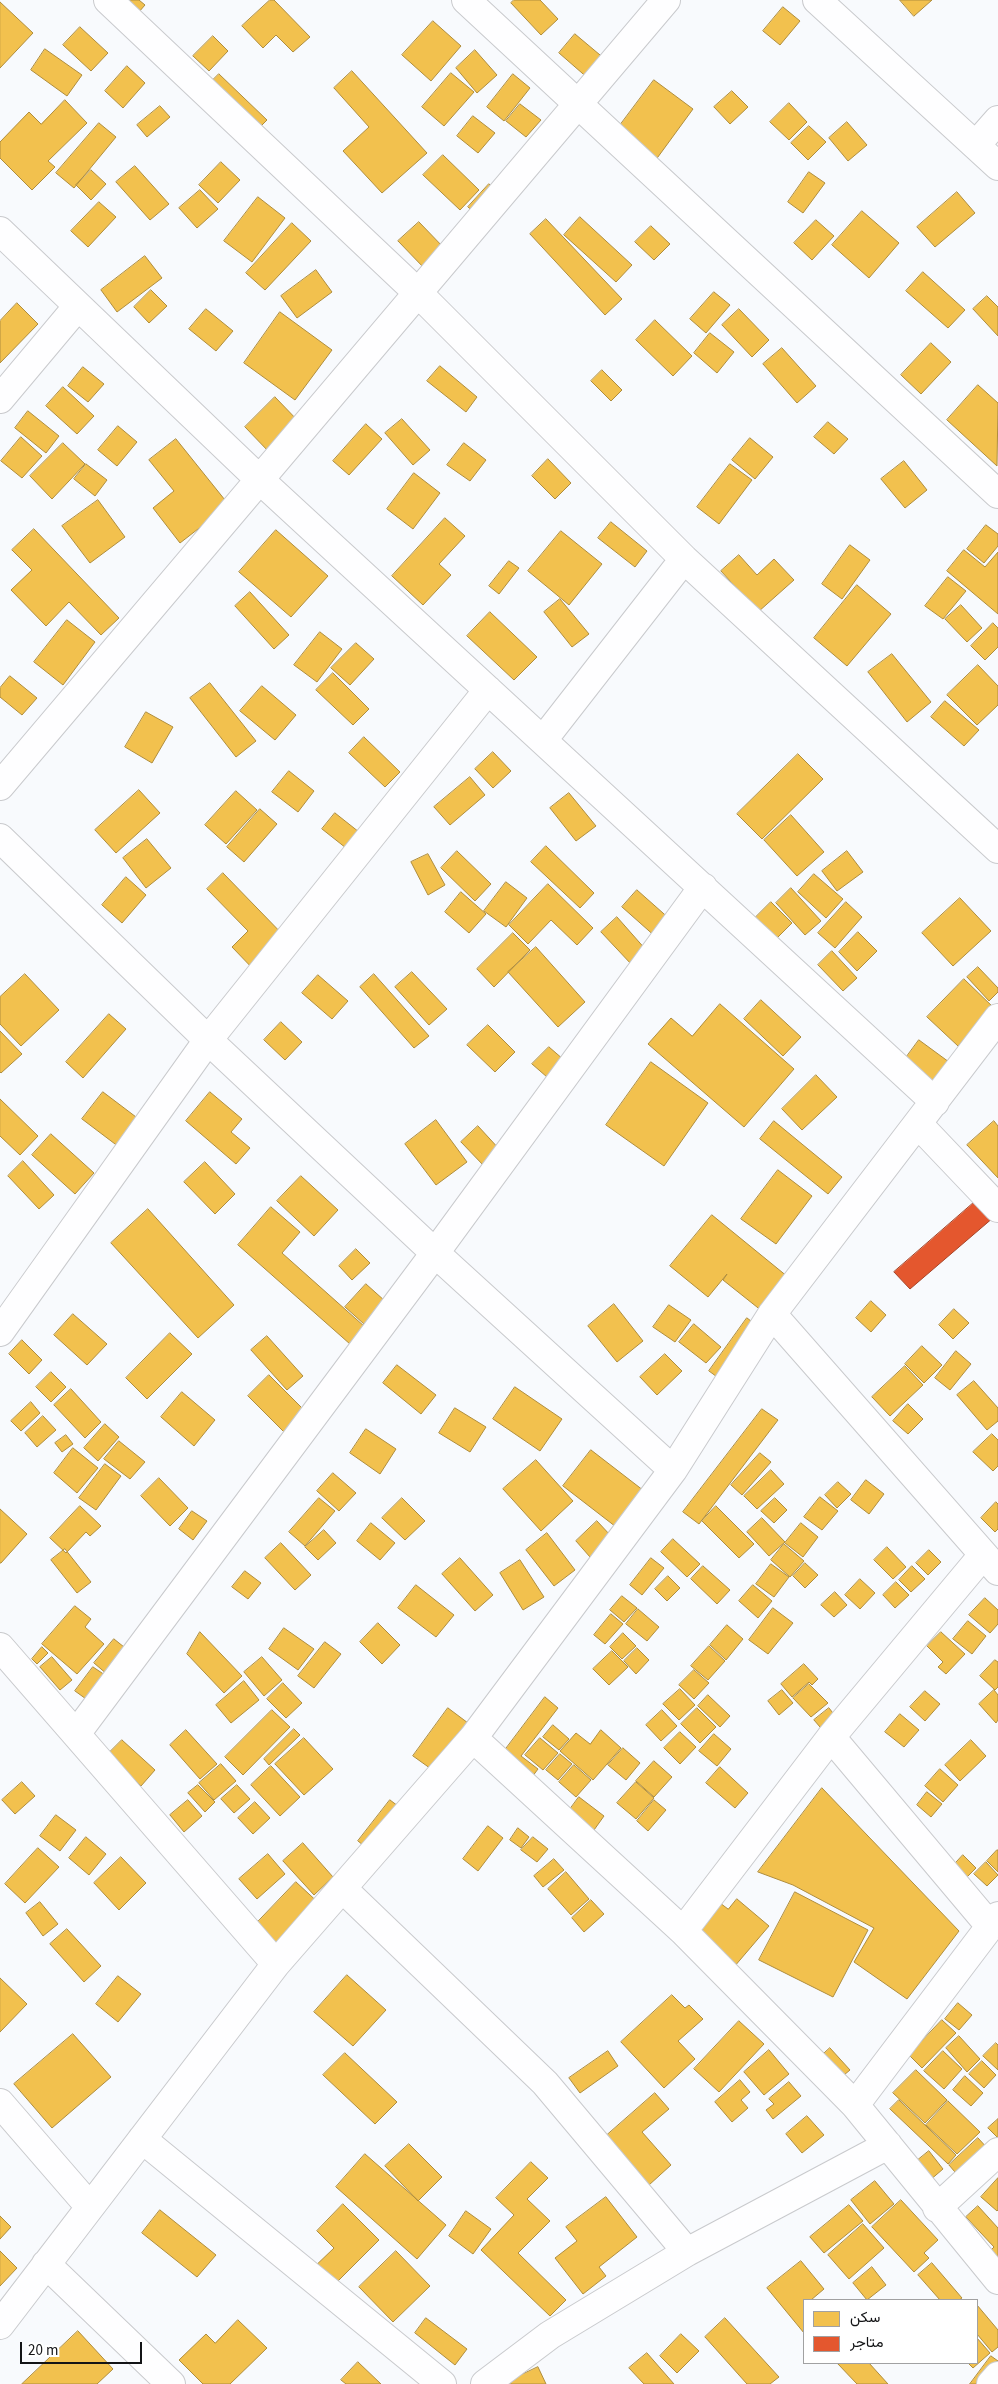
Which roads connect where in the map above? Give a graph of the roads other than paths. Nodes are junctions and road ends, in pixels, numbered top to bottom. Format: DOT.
graph roads {
  1 [pos="108,0"];
  2 [pos="466,0"];
  3 [pos="666,0"];
  4 [pos="816,0"];
  5 [pos="577,104"];
  6 [pos="998,120"];
  7 [pos="976,145"];
  8 [pos="998,166"];
  9 [pos="0,231"];
  10 [pos="417,292"];
  11 [pos="78,306"];
  12 [pos="0,399"];
  13 [pos="260,480"];
  14 [pos="998,494"];
  15 [pos="684,560"];
  16 [pos="488,690"];
  17 [pos="543,740"];
  18 [pos="0,786"];
  19 [pos="0,838"];
  20 [pos="998,848"];
  21 [pos="703,887"];
  22 [pos="998,1018"];
  23 [pos="208,1040"];
  24 [pos="935,1102"];
  25 [pos="918,1124"];
  26 [pos="998,1208"];
  27 [pos="435,1253"];
  28 [pos="772,1314"];
  29 [pos="0,1332"];
  30 [pos="673,1470"];
  31 [pos="990,1563"];
  32 [pos="0,1647"];
  33 [pos="76,1734"];
  34 [pos="473,1738"];
  35 [pos="831,1738"];
  36 [pos="344,1889"];
  37 [pos="994,1921"];
  38 [pos="683,1931"];
  39 [pos="276,1964"];
  40 [pos="0,2103"];
  41 [pos="855,2105"];
  42 [pos="142,2139"];
  43 [pos="888,2145"];
  44 [pos="998,2152"];
  45 [pos="90,2207"];
  46 [pos="937,2208"];
  47 [pos="687,2252"];
  48 [pos="46,2264"];
  49 [pos="998,2280"];
  50 [pos="0,2325"];
  51 [pos="998,2376"];
  52 [pos="171,2384"];
  53 [pos="442,2384"];
  54 [pos="485,2384"];
  55 [pos="991,2384"];
  1 -- 10 [label="street"];
  2 -- 5 [label="street"];
  3 -- 5 [label="street"];
  4 -- 7 [label="street"];
  5 -- 10 [label="street"];
  5 -- 14 [label="street"];
  6 -- 7 [label="street"];
  7 -- 8 [label="street"];
  9 -- 11 [label="street"];
  10 -- 13 [label="street"];
  10 -- 15 [label="street"];
  11 -- 12 [label="street"];
  11 -- 13 [label="street"];
  13 -- 16 [label="street"];
  13 -- 18 [label="street"];
  15 -- 17 [label="street"];
  15 -- 20 [label="street"];
  16 -- 17 [label="street"];
  16 -- 23 [label="street"];
  17 -- 21 [label="street"];
  19 -- 23 [label="street"];
  21 -- 24 [label="street"];
  21 -- 27 [label="street"];
  22 -- 24 [label="street"];
  23 -- 27 [label="street"];
  23 -- 29 [label="street"];
  24 -- 25 [label="street"];
  25 -- 26 [label="street"];
  25 -- 28 [label="street"];
  27 -- 30 [label="street"];
  27 -- 33 [label="street"];
  28 -- 30 [label="street"];
  28 -- 31 [label="street"];
  30 -- 34 [label="street"];
  31 -- 35 [label="street"];
  32 -- 33 [label="street"];
  33 -- 39 [label="street"];
  34 -- 36 [label="street"];
  34 -- 38 [label="street"];
  35 -- 37 [label="street"];
  35 -- 38 [label="street"];
  36 -- 39 [label="street"];
  36 -- 47 [label="street"];
  37 -- 41 [label="street"];
  38 -- 41 [label="street"];
  39 -- 42 [label="street"];
  40 -- 45 [label="street"];
  41 -- 43 [label="street"];
  42 -- 45 [label="street"];
  42 -- 53 [label="street"];
  43 -- 46 [label="street"];
  43 -- 47 [label="street"];
  44 -- 46 [label="street"];
  45 -- 48 [label="street"];
  46 -- 49 [label="street"];
  47 -- 54 [label="street"];
  48 -- 50 [label="street"];
  48 -- 52 [label="street"];
  51 -- 55 [label="street"];
}
